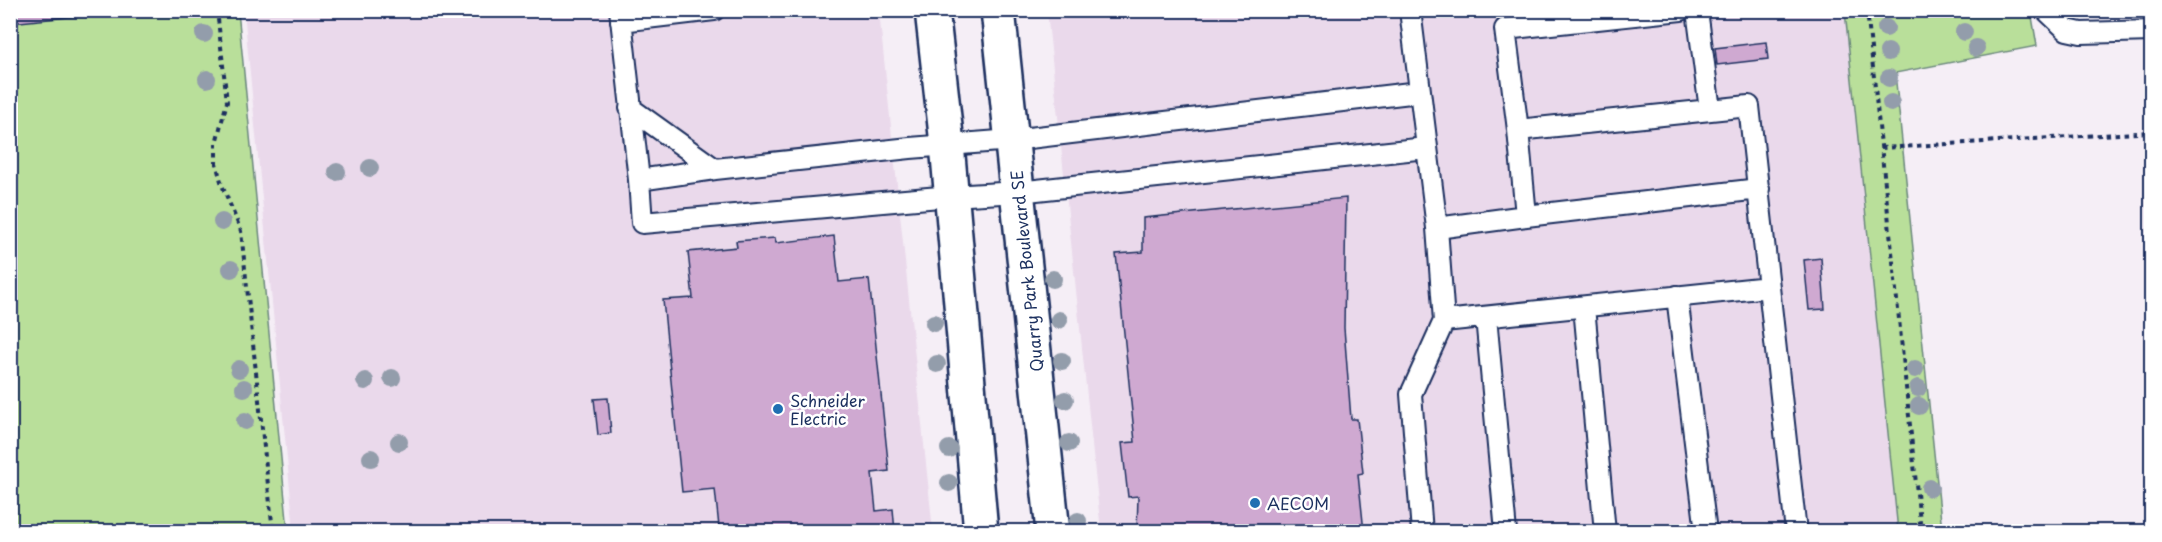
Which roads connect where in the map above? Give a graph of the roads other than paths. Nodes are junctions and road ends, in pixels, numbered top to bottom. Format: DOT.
graph roads {
  1 [pos="714,10"];
  2 [pos="932,10"];
  3 [pos="998,10"];
  4 [pos="1410,10"];
  5 [pos="1681,10"];
  6 [pos="1697,10"];
  7 [pos="2046,10"];
  8 [pos="620,16"];
  9 [pos="2151,31"];
  10 [pos="1419,92"];
  11 [pos="630,108"];
  12 [pos="1710,110"];
  13 [pos="1518,130"];
  14 [pos="1012,140"];
  15 [pos="946,144"];
  16 [pos="1426,148"];
  17 [pos="715,169"];
  18 [pos="639,180"];
  19 [pos="1759,189"];
  20 [pos="1018,192"];
  21 [pos="951,196"];
  22 [pos="1526,216"];
  23 [pos="1437,228"];
  24 [pos="1769,287"];
  25 [pos="1677,296"];
  26 [pos="1584,307"];
  27 [pos="1486,317"];
  28 [pos="1444,321"];
  29 [pos="981,531"];
  30 [pos="1053,531"];
  31 [pos="1422,531"];
  32 [pos="1506,531"];
  33 [pos="1605,531"];
  34 [pos="1706,531"];
  35 [pos="1796,531"];
  1 -- 8 [label="lane"];
  2 -- 15 [label="main road"];
  3 -- 14 [label="main road, Quarry Park Boulevard SE"];
  4 -- 10 [label="lane"];
  5 -- 13 [label="lane"];
  6 -- 12 [label="lane"];
  7 -- 9 [label="lane"];
  8 -- 11 [label="lane"];
  10 -- 14 [label="lane"];
  10 -- 16 [label="lane"];
  11 -- 17 [label="lane"];
  11 -- 18 [label="lane"];
  12 -- 13 [label="lane"];
  12 -- 19 [label="lane"];
  13 -- 22 [label="lane"];
  14 -- 15 [label="lane"];
  14 -- 20 [label="main road, Quarry Park Boulevard SE"];
  15 -- 17 [label="lane"];
  15 -- 21 [label="main road"];
  16 -- 20 [label="lane"];
  16 -- 23 [label="lane"];
  17 -- 18 [label="lane"];
  18 -- 21 [label="lane"];
  19 -- 22 [label="lane"];
  19 -- 24 [label="lane"];
  20 -- 21 [label="lane"];
  20 -- 30 [label="main road, Quarry Park Boulevard SE"];
  21 -- 29 [label="main road"];
  22 -- 23 [label="lane"];
  23 -- 28 [label="lane"];
  24 -- 25 [label="lane"];
  24 -- 35 [label="lane"];
  25 -- 26 [label="lane"];
  25 -- 34 [label="lane"];
  26 -- 27 [label="lane"];
  26 -- 33 [label="lane"];
  27 -- 28 [label="lane"];
  27 -- 32 [label="lane"];
  28 -- 31 [label="lane"];
}
